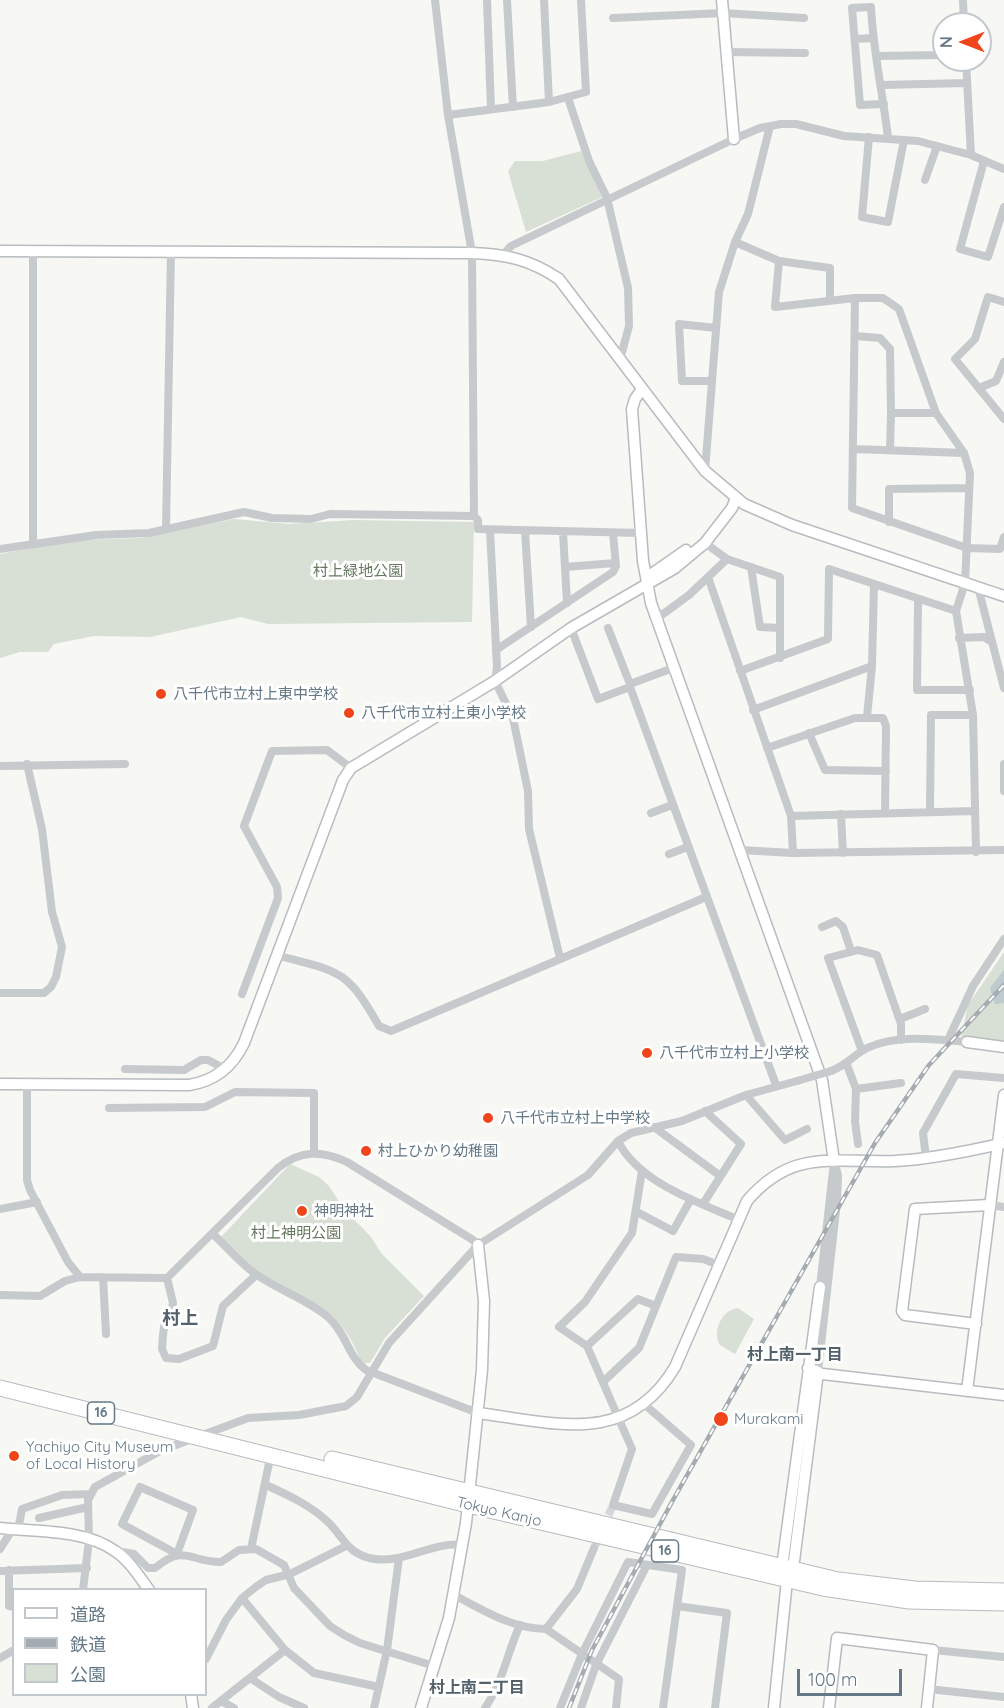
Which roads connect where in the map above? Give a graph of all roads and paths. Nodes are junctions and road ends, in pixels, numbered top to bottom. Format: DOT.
graph roads {
  1 [pos="435,0"];
  2 [pos="487,0"];
  3 [pos="507,0"];
  4 [pos="544,0"];
  5 [pos="581,0"];
  6 [pos="722,0"];
  7 [pos="723,13"];
  8 [pos="613,18"];
  9 [pos="804,18"];
  10 [pos="873,38"];
  11 [pos="855,39"];
  12 [pos="725,52"];
  13 [pos="805,52"];
  14 [pos="932,55"];
  15 [pos="876,56"];
  16 [pos="967,72"];
  17 [pos="967,83"];
  18 [pos="881,85"];
  19 [pos="568,98"];
  20 [pos="549,102"];
  21 [pos="884,104"];
  22 [pos="513,107"];
  23 [pos="492,109"];
  24 [pos="448,115"];
  25 [pos="770,126"];
  26 [pos="869,137"];
  27 [pos="888,138"];
  28 [pos="734,140"];
  29 [pos="904,140"];
  30 [pos="937,146"];
  31 [pos="971,155"];
  32 [pos="984,161"];
  33 [pos="1004,169"];
  34 [pos="925,180"];
  35 [pos="607,198"];
  36 [pos="1004,207"];
  37 [pos="735,242"];
  38 [pos="0,251"];
  39 [pos="33,251"];
  40 [pos="171,251"];
  41 [pos="472,253"];
  42 [pos="504,254"];
  43 [pos="779,261"];
  44 [pos="855,298"];
  45 [pos="830,300"];
  46 [pos="1004,302"];
  47 [pos="716,328"];
  48 [pos="855,336"];
  49 [pos="620,360"];
  50 [pos="1004,362"];
  51 [pos="712,381"];
  52 [pos="979,388"];
  53 [pos="642,389"];
  54 [pos="891,412"];
  55 [pos="936,413"];
  56 [pos="1004,419"];
  57 [pos="853,449"];
  58 [pos="890,450"];
  59 [pos="964,453"];
  60 [pos="705,471"];
  61 [pos="969,489"];
  62 [pos="736,498"];
  63 [pos="474,516"];
  64 [pos="889,522"];
  65 [pos="166,528"];
  66 [pos="490,530"];
  67 [pos="525,531"];
  68 [pos="563,532"];
  69 [pos="613,533"];
  70 [pos="640,533"];
  71 [pos="1004,537"];
  72 [pos="705,543"];
  73 [pos="33,544"];
  74 [pos="966,548"];
  75 [pos="0,549"];
  76 [pos="727,559"];
  77 [pos="615,563"];
  78 [pos="565,567"];
  79 [pos="751,567"];
  80 [pos="708,577"];
  81 [pos="646,583"];
  82 [pos="965,583"];
  83 [pos="874,584"];
  84 [pos="978,587"];
  85 [pos="1004,596"];
  86 [pos="918,599"];
  87 [pos="567,603"];
  88 [pos="956,611"];
  89 [pos="655,620"];
  90 [pos="531,627"];
  91 [pos="571,628"];
  92 [pos="608,628"];
  93 [pos="780,628"];
  94 [pos="959,638"];
  95 [pos="992,642"];
  96 [pos="496,650"];
  97 [pos="780,658"];
  98 [pos="1002,663"];
  99 [pos="872,666"];
  100 [pos="673,668"];
  101 [pos="740,671"];
  102 [pos="626,674"];
  103 [pos="495,681"];
  104 [pos="1004,688"];
  105 [pos="625,689"];
  106 [pos="970,690"];
  107 [pos="753,710"];
  108 [pos="973,715"];
  109 [pos="867,717"];
  110 [pos="809,733"];
  111 [pos="767,748"];
  112 [pos="27,764"];
  113 [pos="126,764"];
  114 [pos="1004,764"];
  115 [pos="0,766"];
  116 [pos="351,768"];
  117 [pos="886,771"];
  118 [pos="1003,786"];
  119 [pos="672,805"];
  120 [pos="975,811"];
  121 [pos="885,812"];
  122 [pos="930,812"];
  123 [pos="651,813"];
  124 [pos="841,814"];
  125 [pos="791,816"];
  126 [pos="688,848"];
  127 [pos="740,850"];
  128 [pos="1004,850"];
  129 [pos="975,852"];
  130 [pos="792,853"];
  131 [pos="843,853"];
  132 [pos="669,854"];
  133 [pos="706,897"];
  134 [pos="822,927"];
  135 [pos="1004,939"];
  136 [pos="851,951"];
  137 [pos="276,956"];
  138 [pos="560,958"];
  139 [pos="0,993"];
  140 [pos="242,994"];
  141 [pos="925,1009"];
  142 [pos="900,1018"];
  143 [pos="901,1040"];
  144 [pos="948,1040"];
  145 [pos="966,1042"];
  146 [pos="1004,1047"];
  147 [pos="862,1051"];
  148 [pos="847,1065"];
  149 [pos="125,1069"];
  150 [pos="225,1069"];
  151 [pos="1004,1078"];
  152 [pos="901,1083"];
  153 [pos="0,1084"];
  154 [pos="27,1084"];
  155 [pos="776,1085"];
  156 [pos="856,1089"];
  157 [pos="746,1095"];
  158 [pos="1004,1095"];
  159 [pos="109,1108"];
  160 [pos="705,1111"];
  161 [pos="654,1127"];
  162 [pos="807,1129"];
  163 [pos="618,1141"];
  164 [pos="858,1144"];
  165 [pos="1001,1144"];
  166 [pos="314,1153"];
  167 [pos="926,1158"];
  168 [pos="834,1161"];
  169 [pos="642,1171"];
  170 [pos="719,1175"];
  171 [pos="691,1199"];
  172 [pos="37,1203"];
  173 [pos="703,1204"];
  174 [pos="989,1205"];
  175 [pos="1004,1207"];
  176 [pos="0,1209"];
  177 [pos="637,1212"];
  178 [pos="738,1219"];
  179 [pos="213,1234"];
  180 [pos="478,1245"];
  181 [pos="719,1265"];
  182 [pos="256,1275"];
  183 [pos="80,1277"];
  184 [pos="103,1277"];
  185 [pos="167,1278"];
  186 [pos="820,1287"];
  187 [pos="0,1295"];
  188 [pos="656,1306"];
  189 [pos="975,1324"];
  190 [pos="106,1334"];
  191 [pos="587,1346"];
  192 [pos="371,1372"];
  193 [pos="811,1372"];
  194 [pos="0,1379"];
  195 [pos="604,1381"];
  196 [pos="0,1388"];
  197 [pos="967,1391"];
  198 [pos="1004,1395"];
  199 [pos="644,1404"];
  200 [pos="478,1413"];
  201 [pos="620,1418"];
  202 [pos="217,1431"];
  203 [pos="202,1437"];
  204 [pos="271,1454"];
  205 [pos="266,1485"];
  206 [pos="91,1494"];
  207 [pos="469,1499"];
  208 [pos="88,1507"];
  209 [pos="39,1518"];
  210 [pos="0,1528"];
  211 [pos="15,1530"];
  212 [pos="89,1540"];
  213 [pos="464,1545"];
  214 [pos="346,1546"];
  215 [pos="594,1548"];
  216 [pos="0,1549"];
  217 [pos="250,1549"];
  218 [pos="115,1551"];
  219 [pos="177,1554"];
  220 [pos="399,1558"];
  221 [pos="647,1565"];
  222 [pos="87,1568"];
  223 [pos="9,1570"];
  224 [pos="0,1571"];
  225 [pos="787,1572"];
  226 [pos="290,1574"];
  227 [pos="83,1588"];
  228 [pos="147,1588"];
  229 [pos="1004,1591"];
  230 [pos="454,1595"];
  231 [pos="242,1598"];
  232 [pos="1004,1603"];
  233 [pos="677,1606"];
  234 [pos="12,1607"];
  235 [pos="520,1625"];
  236 [pos="546,1629"];
  237 [pos="285,1650"];
  238 [pos="387,1650"];
  239 [pos="933,1650"];
  240 [pos="582,1654"];
  241 [pos="207,1657"];
  242 [pos="1004,1657"];
  243 [pos="596,1665"];
  244 [pos="434,1666"];
  245 [pos="250,1678"];
  246 [pos="379,1687"];
  247 [pos="928,1689"];
  248 [pos="1004,1697"];
  249 [pos="221,1701"];
  250 [pos="212,1708"];
  251 [pos="234,1708"];
  252 [pos="304,1708"];
  253 [pos="374,1708"];
  254 [pos="421,1708"];
  255 [pos="485,1708"];
  256 [pos="560,1708"];
  257 [pos="581,1708"];
  258 [pos="616,1708"];
  259 [pos="663,1708"];
  260 [pos="715,1708"];
  261 [pos="774,1708"];
  262 [pos="829,1708"];
  263 [pos="927,1708"];
  1 -- 24 [label="street"];
  2 -- 23 [label="street"];
  3 -- 22 [label="street"];
  4 -- 20 [label="street"];
  5 -- 19 [label="street"];
  6 -- 7 [label="street"];
  7 -- 8 [label="street"];
  7 -- 9 [label="street"];
  7 -- 12 [label="street"];
  10 -- 11 [label="street"];
  10 -- 11 [label="street"];
  10 -- 15 [label="street"];
  11 -- 21 [label="street"];
  12 -- 13 [label="street"];
  12 -- 28 [label="street"];
  14 -- 15 [label="street"];
  15 -- 18 [label="street"];
  16 -- 17 [label="street"];
  17 -- 18 [label="street"];
  17 -- 31 [label="street"];
  18 -- 21 [label="street"];
  19 -- 20 [label="street"];
  19 -- 35 [label="street"];
  20 -- 22 [label="street"];
  21 -- 27 [label="street"];
  22 -- 23 [label="street"];
  23 -- 24 [label="street"];
  24 -- 41 [label="street"];
  25 -- 26 [label="street"];
  25 -- 28 [label="street"];
  25 -- 37 [label="street"];
  26 -- 27 [label="street"];
  26 -- 29 [label="street"];
  27 -- 29 [label="street"];
  28 -- 35 [label="street"];
  29 -- 30 [label="street"];
  30 -- 31 [label="street"];
  30 -- 34 [label="street"];
  31 -- 32 [label="street"];
  32 -- 33 [label="street"];
  32 -- 36 [label="street"];
  35 -- 42 [label="street"];
  35 -- 49 [label="street"];
  37 -- 43 [label="street"];
  37 -- 47 [label="street"];
  38 -- 39 [label="street"];
  39 -- 40 [label="street"];
  39 -- 73 [label="street"];
  40 -- 41 [label="street"];
  40 -- 65 [label="street"];
  41 -- 42 [label="street"];
  41 -- 63 [label="street"];
  42 -- 49 [label="street"];
  43 -- 45 [label="street"];
  43 -- 45 [label="street"];
  44 -- 45 [label="street"];
  44 -- 48 [label="street"];
  44 -- 55 [label="street"];
  46 -- 52 [label="street"];
  47 -- 51 [label="street"];
  47 -- 51 [label="street"];
  48 -- 54 [label="street"];
  48 -- 57 [label="street"];
  49 -- 53 [label="street"];
  50 -- 52 [label="street"];
  51 -- 60 [label="street"];
  52 -- 56 [label="street"];
  53 -- 60 [label="street"];
  53 -- 70 [label="street"];
  54 -- 55 [label="street"];
  54 -- 58 [label="street"];
  55 -- 59 [label="street"];
  57 -- 58 [label="street"];
  57 -- 64 [label="street"];
  58 -- 59 [label="street"];
  59 -- 61 [label="street"];
  60 -- 62 [label="street"];
  61 -- 64 [label="street"];
  61 -- 74 [label="street"];
  62 -- 72 [label="street"];
  62 -- 81 [label="street"];
  62 -- 82 [label="street"];
  63 -- 65 [label="street"];
  63 -- 66 [label="street"];
  64 -- 74 [label="street"];
  65 -- 73 [label="street"];
  66 -- 67 [label="street"];
  66 -- 96 [label="street"];
  67 -- 68 [label="street"];
  67 -- 90 [label="street"];
  68 -- 69 [label="street"];
  68 -- 78 [label="street"];
  69 -- 70 [label="street"];
  69 -- 77 [label="street"];
  70 -- 81 [label="street"];
  71 -- 74 [label="street"];
  72 -- 76 [label="street"];
  72 -- 81 [label="street"];
  73 -- 75 [label="street"];
  74 -- 82 [label="street"];
  76 -- 79 [label="street"];
  76 -- 80 [label="street"];
  77 -- 78 [label="street"];
  77 -- 87 [label="street"];
  78 -- 87 [label="street"];
  79 -- 93 [label="street"];
  79 -- 93 [label="street"];
  80 -- 89 [label="street"];
  80 -- 101 [label="street"];
  81 -- 89 [label="street"];
  81 -- 91 [label="street"];
  82 -- 84 [label="street"];
  82 -- 88 [label="street"];
  83 -- 86 [label="street"];
  83 -- 97 [label="street"];
  83 -- 99 [label="street"];
  84 -- 85 [label="street"];
  84 -- 95 [label="street"];
  86 -- 88 [label="street"];
  86 -- 106 [label="street"];
  87 -- 90 [label="street"];
  88 -- 94 [label="street"];
  89 -- 100 [label="street"];
  90 -- 96 [label="street"];
  91 -- 103 [label="street"];
  91 -- 105 [label="street"];
  92 -- 102 [label="street"];
  93 -- 97 [label="street"];
  94 -- 95 [label="street"];
  94 -- 106 [label="street"];
  95 -- 98 [label="street"];
  96 -- 103 [label="street"];
  97 -- 101 [label="street"];
  98 -- 104 [label="street"];
  99 -- 107 [label="street"];
  99 -- 109 [label="street"];
  100 -- 102 [label="street"];
  100 -- 127 [label="street"];
  101 -- 107 [label="street"];
  102 -- 105 [label="street"];
  103 -- 116 [label="street"];
  103 -- 138 [label="street"];
  105 -- 119 [label="street"];
  106 -- 108 [label="street"];
  107 -- 111 [label="street"];
  108 -- 120 [label="street"];
  108 -- 122 [label="street"];
  109 -- 110 [label="street"];
  109 -- 117 [label="street"];
  110 -- 111 [label="street"];
  110 -- 117 [label="street"];
  111 -- 125 [label="street"];
  112 -- 113 [label="street"];
  112 -- 115 [label="street"];
  112 -- 139 [label="street"];
  114 -- 118 [label="street"];
  116 -- 137 [label="street"];
  116 -- 140 [label="street"];
  117 -- 121 [label="street"];
  119 -- 123 [label="street"];
  119 -- 126 [label="street"];
  120 -- 122 [label="street"];
  120 -- 129 [label="street"];
  121 -- 122 [label="street"];
  121 -- 124 [label="street"];
  124 -- 125 [label="street"];
  124 -- 131 [label="street"];
  125 -- 130 [label="street"];
  126 -- 132 [label="street"];
  126 -- 133 [label="street"];
  127 -- 130 [label="street"];
  127 -- 168 [label="street"];
  128 -- 129 [label="street"];
  129 -- 131 [label="street"];
  130 -- 131 [label="street"];
  133 -- 138 [label="street"];
  133 -- 155 [label="street"];
  134 -- 136 [label="street"];
  135 -- 144 [label="street"];
  136 -- 142 [label="street"];
  136 -- 147 [label="street"];
  137 -- 138 [label="street"];
  137 -- 150 [label="street"];
  141 -- 142 [label="street"];
  142 -- 143 [label="street"];
  143 -- 144 [label="street"];
  143 -- 147 [label="street"];
  144 -- 145 [label="street"];
  145 -- 146 [label="street"];
  147 -- 148 [label="street"];
  148 -- 155 [label="street, bridge"];
  148 -- 156 [label="street"];
  149 -- 150 [label="street"];
  150 -- 154 [label="street"];
  151 -- 167 [label="street"];
  152 -- 156 [label="street"];
  153 -- 154 [label="street"];
  154 -- 172 [label="street"];
  155 -- 157 [label="street"];
  156 -- 164 [label="street"];
  157 -- 160 [label="street"];
  157 -- 162 [label="street"];
  158 -- 165 [label="street"];
  159 -- 166 [label="street"];
  160 -- 161 [label="street"];
  160 -- 170 [label="street"];
  161 -- 163 [label="street"];
  161 -- 170 [label="street"];
  163 -- 169 [label="street"];
  163 -- 180 [label="street"];
  165 -- 167 [label="street"];
  165 -- 174 [label="street"];
  166 -- 179 [label="street"];
  166 -- 180 [label="street"];
  167 -- 168 [label="street"];
  168 -- 178 [label="street"];
  168 -- 186 [label="street"];
  168 -- 193 [label="street"];
  169 -- 171 [label="street"];
  169 -- 177 [label="street"];
  170 -- 173 [label="street"];
  171 -- 173 [label="street"];
  171 -- 177 [label="street"];
  172 -- 176 [label="street"];
  172 -- 183 [label="street"];
  173 -- 178 [label="street"];
  174 -- 175 [label="street"];
  174 -- 189 [label="street"];
  174 -- 189 [label="street"];
  177 -- 191 [label="street"];
  178 -- 181 [label="street"];
  179 -- 182 [label="street"];
  179 -- 185 [label="street"];
  180 -- 192 [label="street"];
  180 -- 200 [label="street"];
  181 -- 188 [label="street"];
  181 -- 199 [label="street"];
  182 -- 185 [label="street"];
  182 -- 192 [label="street"];
  183 -- 184 [label="street"];
  183 -- 187 [label="street"];
  184 -- 185 [label="street"];
  184 -- 190 [label="street"];
  186 -- 193 [label="street"];
  188 -- 191 [label="street"];
  188 -- 195 [label="street"];
  189 -- 197 [label="street"];
  191 -- 195 [label="street"];
  192 -- 200 [label="street"];
  192 -- 202 [label="street"];
  193 -- 197 [label="street"];
  193 -- 225 [label="street"];
  194 -- 202 [label="highway, Tokyo Kanjo / 16"];
  195 -- 201 [label="street"];
  196 -- 203 [label="highway, Tokyo Kanjo / 16"];
  197 -- 198 [label="street"];
  199 -- 201 [label="street"];
  199 -- 201 [label="street"];
  200 -- 201 [label="street"];
  200 -- 207 [label="street"];
  202 -- 203 [label="street"];
  202 -- 207 [label="highway, Tokyo Kanjo / 16"];
  203 -- 204 [label="highway, Tokyo Kanjo / 16"];
  203 -- 206 [label="street"];
  204 -- 205 [label="street"];
  204 -- 207 [label="highway, Tokyo Kanjo / 16"];
  205 -- 214 [label="street"];
  205 -- 217 [label="street"];
  206 -- 208 [label="street"];
  206 -- 211 [label="street"];
  207 -- 213 [label="street"];
  207 -- 225 [label="highway, Tokyo Kanjo / 16"];
  208 -- 209 [label="street"];
  208 -- 212 [label="street"];
  210 -- 211 [label="street"];
  211 -- 212 [label="street"];
  211 -- 216 [label="street"];
  212 -- 218 [label="street"];
  212 -- 222 [label="street"];
  213 -- 220 [label="street"];
  213 -- 230 [label="street"];
  214 -- 220 [label="street"];
  214 -- 226 [label="street"];
  215 -- 236 [label="street"];
  217 -- 219 [label="street"];
  217 -- 226 [label="street"];
  218 -- 219 [label="street"];
  218 -- 228 [label="street"];
  219 -- 219 [label="street"];
  220 -- 238 [label="street"];
  221 -- 233 [label="street"];
  221 -- 240 [label="street"];
  221 -- 243 [label="street"];
  222 -- 223 [label="street"];
  222 -- 227 [label="street"];
  223 -- 224 [label="street"];
  223 -- 234 [label="street"];
  225 -- 229 [label="highway, Tokyo Kanjo / 16"];
  225 -- 232 [label="highway, Tokyo Kanjo / 16"];
  225 -- 261 [label="street"];
  226 -- 231 [label="street"];
  226 -- 238 [label="street"];
  230 -- 235 [label="street"];
  230 -- 244 [label="street"];
  231 -- 237 [label="street"];
  231 -- 241 [label="street"];
  233 -- 259 [label="street"];
  233 -- 260 [label="street"];
  235 -- 236 [label="street"];
  235 -- 255 [label="street"];
  236 -- 240 [label="street"];
  237 -- 245 [label="street"];
  237 -- 246 [label="street"];
  238 -- 244 [label="street"];
  238 -- 246 [label="street"];
  239 -- 242 [label="street"];
  239 -- 247 [label="street"];
  239 -- 262 [label="street"];
  240 -- 243 [label="street"];
  240 -- 256 [label="street"];
  243 -- 257 [label="street"];
  243 -- 258 [label="street"];
  244 -- 254 [label="street"];
  245 -- 249 [label="street"];
  245 -- 252 [label="street"];
  246 -- 253 [label="street"];
  247 -- 248 [label="street"];
  247 -- 263 [label="street"];
  249 -- 250 [label="street"];
  249 -- 251 [label="street"];
}
